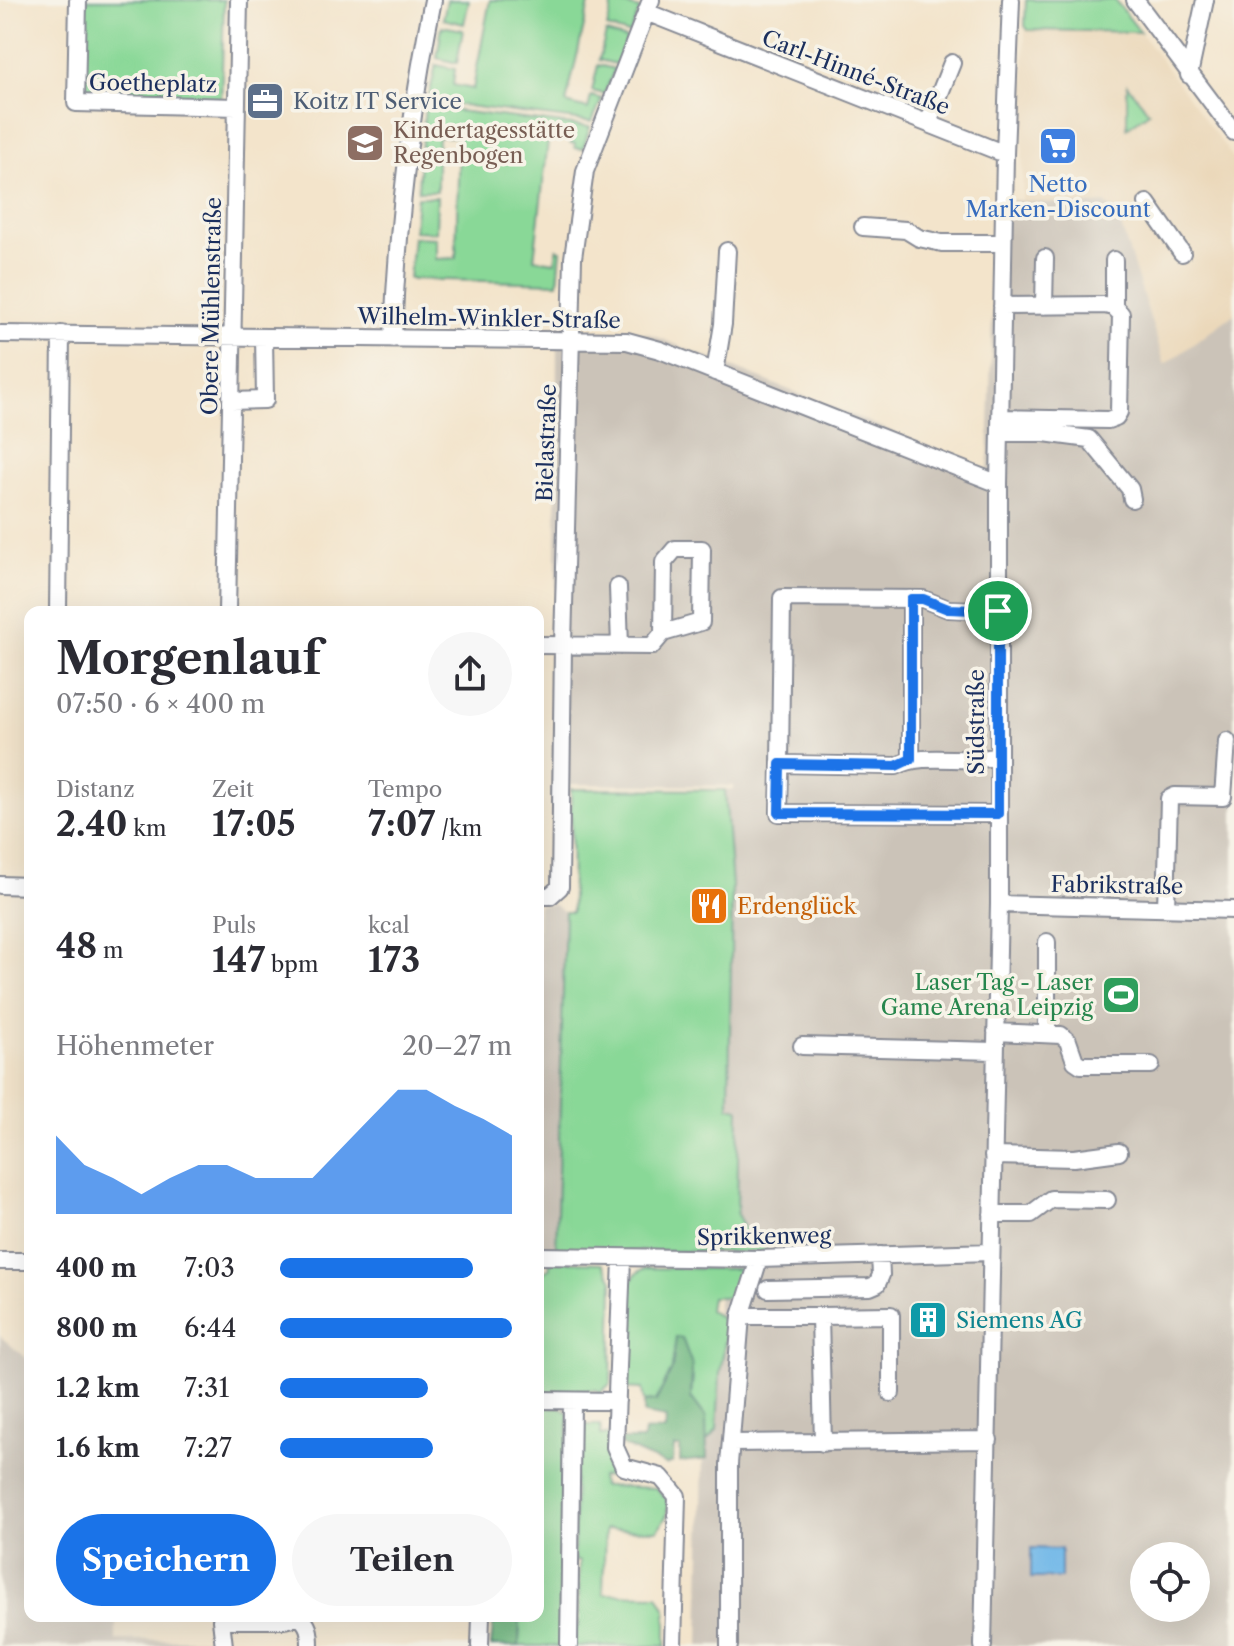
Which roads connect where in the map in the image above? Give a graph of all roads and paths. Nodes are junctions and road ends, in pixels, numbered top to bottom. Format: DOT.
graph roads {
  1 [pos="78,0"];
  2 [pos="239,0"];
  3 [pos="433,0"];
  4 [pos="1011,0"];
  5 [pos="1135,0"];
  6 [pos="1205,0"];
  7 [pos="648,6"];
  8 [pos="952,63"];
  9 [pos="1189,75"];
  10 [pos="237,107"];
  11 [pos="928,123"];
  12 [pos="1234,132"];
  13 [pos="1005,154"];
  14 [pos="1147,203"];
  15 [pos="863,227"];
  16 [pos="1003,243"];
  17 [pos="727,251"];
  18 [pos="1182,253"];
  19 [pos="1045,258"];
  20 [pos="1114,260"];
  21 [pos="1002,306"];
  22 [pos="1044,306"];
  23 [pos="1114,307"];
  24 [pos="0,334"];
  25 [pos="61,334"];
  26 [pos="232,336"];
  27 [pos="264,337"];
  28 [pos="393,339"];
  29 [pos="571,341"];
  30 [pos="715,372"];
  31 [pos="231,401"];
  32 [pos="1000,426"];
  33 [pos="999,484"];
  34 [pos="1132,499"];
  35 [pos="618,587"];
  36 [pos="911,599"];
  37 [pos="58,606"];
  38 [pos="227,606"];
  39 [pos="998,611"];
  40 [pos="663,633"];
  41 [pos="544,645"];
  42 [pos="563,645"];
  43 [pos="620,646"];
  44 [pos="1227,741"];
  45 [pos="998,756"];
  46 [pos="911,759"];
  47 [pos="780,764"];
  48 [pos="998,814"];
  49 [pos="0,885"];
  50 [pos="24,886"];
  51 [pos="544,896"];
  52 [pos="999,904"];
  53 [pos="1166,908"];
  54 [pos="1234,910"];
  55 [pos="1047,942"];
  56 [pos="996,1032"];
  57 [pos="1047,1034"];
  58 [pos="802,1046"];
  59 [pos="995,1051"];
  60 [pos="1151,1065"];
  61 [pos="1119,1152"];
  62 [pos="993,1156"];
  63 [pos="1107,1200"];
  64 [pos="992,1214"];
  65 [pos="991,1252"];
  66 [pos="880,1255"];
  67 [pos="544,1256"];
  68 [pos="622,1259"];
  69 [pos="759,1259"];
  70 [pos="0,1261"];
  71 [pos="24,1261"];
  72 [pos="768,1289"];
  73 [pos="741,1316"];
  74 [pos="820,1316"];
  75 [pos="891,1393"];
  76 [pos="544,1400"];
  77 [pos="572,1401"];
  78 [pos="617,1401"];
  79 [pos="989,1440"];
  80 [pos="731,1443"];
  81 [pos="823,1443"];
  82 [pos="220,1622"];
  83 [pos="306,1622"];
  84 [pos="481,1622"];
  85 [pos="224,1646"];
  86 [pos="310,1646"];
  87 [pos="480,1646"];
  88 [pos="569,1646"];
  89 [pos="673,1646"];
  90 [pos="729,1646"];
  91 [pos="983,1646"];
  1 -- 10 [label="street, Goetheplatz"];
  2 -- 10 [label="street, Obere Mühlenstraße"];
  3 -- 28 [label="street"];
  4 -- 13 [label="street, Südstraße"];
  5 -- 9 [label="street"];
  6 -- 9 [label="street"];
  7 -- 11 [label="street, Carl-Hinné-Straße"];
  7 -- 29 [label="street, Bielastraße"];
  8 -- 11 [label="street"];
  9 -- 12 [label="street"];
  10 -- 26 [label="street, Obere Mühlenstraße"];
  11 -- 13 [label="street, Carl-Hinné-Straße"];
  13 -- 16 [label="street, Südstraße"];
  14 -- 18 [label="street"];
  15 -- 16 [label="street"];
  16 -- 21 [label="street, Südstraße"];
  17 -- 30 [label="street"];
  19 -- 22 [label="street"];
  20 -- 23 [label="street"];
  21 -- 22 [label="street"];
  21 -- 32 [label="street, Südstraße"];
  22 -- 23 [label="street"];
  23 -- 32 [label="street"];
  24 -- 25 [label="street, Wilhelm-Winkler-Straße"];
  25 -- 26 [label="street, Wilhelm-Winkler-Straße"];
  25 -- 37 [label="street"];
  26 -- 27 [label="street, Wilhelm-Winkler-Straße"];
  26 -- 31 [label="street, Obere Mühlenstraße"];
  27 -- 28 [label="street, Wilhelm-Winkler-Straße"];
  27 -- 31 [label="street"];
  28 -- 29 [label="street, Wilhelm-Winkler-Straße"];
  29 -- 30 [label="street, Wilhelm-Winkler-Straße"];
  29 -- 42 [label="street, Bielastraße"];
  30 -- 33 [label="street, Wilhelm-Winkler-Straße"];
  31 -- 38 [label="street, Obere Mühlenstraße"];
  32 -- 33 [label="street, Südstraße"];
  32 -- 34 [label="street"];
  33 -- 39 [label="street, Südstraße"];
  35 -- 43 [label="street"];
  36 -- 39 [label="street"];
  36 -- 46 [label="street"];
  36 -- 47 [label="street"];
  39 -- 45 [label="street, Südstraße"];
  40 -- 40 [label="street"];
  40 -- 43 [label="street"];
  41 -- 42 [label="street"];
  42 -- 43 [label="street"];
  42 -- 51 [label="street, Bielastraße"];
  44 -- 53 [label="street"];
  45 -- 46 [label="street"];
  45 -- 48 [label="street, Südstraße"];
  46 -- 47 [label="street"];
  47 -- 48 [label="street"];
  48 -- 52 [label="street, Südstraße"];
  49 -- 50 [label="street"];
  52 -- 53 [label="street, Fabrikstraße"];
  52 -- 56 [label="street, Südstraße"];
  53 -- 54 [label="street, Fabrikstraße"];
  55 -- 57 [label="street"];
  56 -- 57 [label="street"];
  56 -- 59 [label="street, Südstraße"];
  57 -- 60 [label="street"];
  58 -- 59 [label="street"];
  59 -- 62 [label="street, Südstraße"];
  61 -- 62 [label="street"];
  62 -- 64 [label="street, Südstraße"];
  63 -- 64 [label="street"];
  64 -- 65 [label="street, Südstraße"];
  65 -- 66 [label="street, Sprikkenweg"];
  65 -- 79 [label="street, Südstraße"];
  66 -- 69 [label="street, Sprikkenweg"];
  66 -- 72 [label="street"];
  67 -- 68 [label="street, Sprikkenweg"];
  68 -- 69 [label="street, Sprikkenweg"];
  68 -- 78 [label="street"];
  69 -- 73 [label="street"];
  70 -- 71 [label="street"];
  73 -- 74 [label="street"];
  73 -- 80 [label="street"];
  74 -- 75 [label="street"];
  74 -- 81 [label="street"];
  76 -- 77 [label="street"];
  77 -- 78 [label="street"];
  77 -- 88 [label="street"];
  78 -- 89 [label="street"];
  79 -- 81 [label="street"];
  79 -- 91 [label="street, Südstraße"];
  80 -- 81 [label="street"];
  80 -- 90 [label="street"];
  82 -- 85 [label="street"];
  83 -- 86 [label="street"];
  84 -- 87 [label="street"];
}
